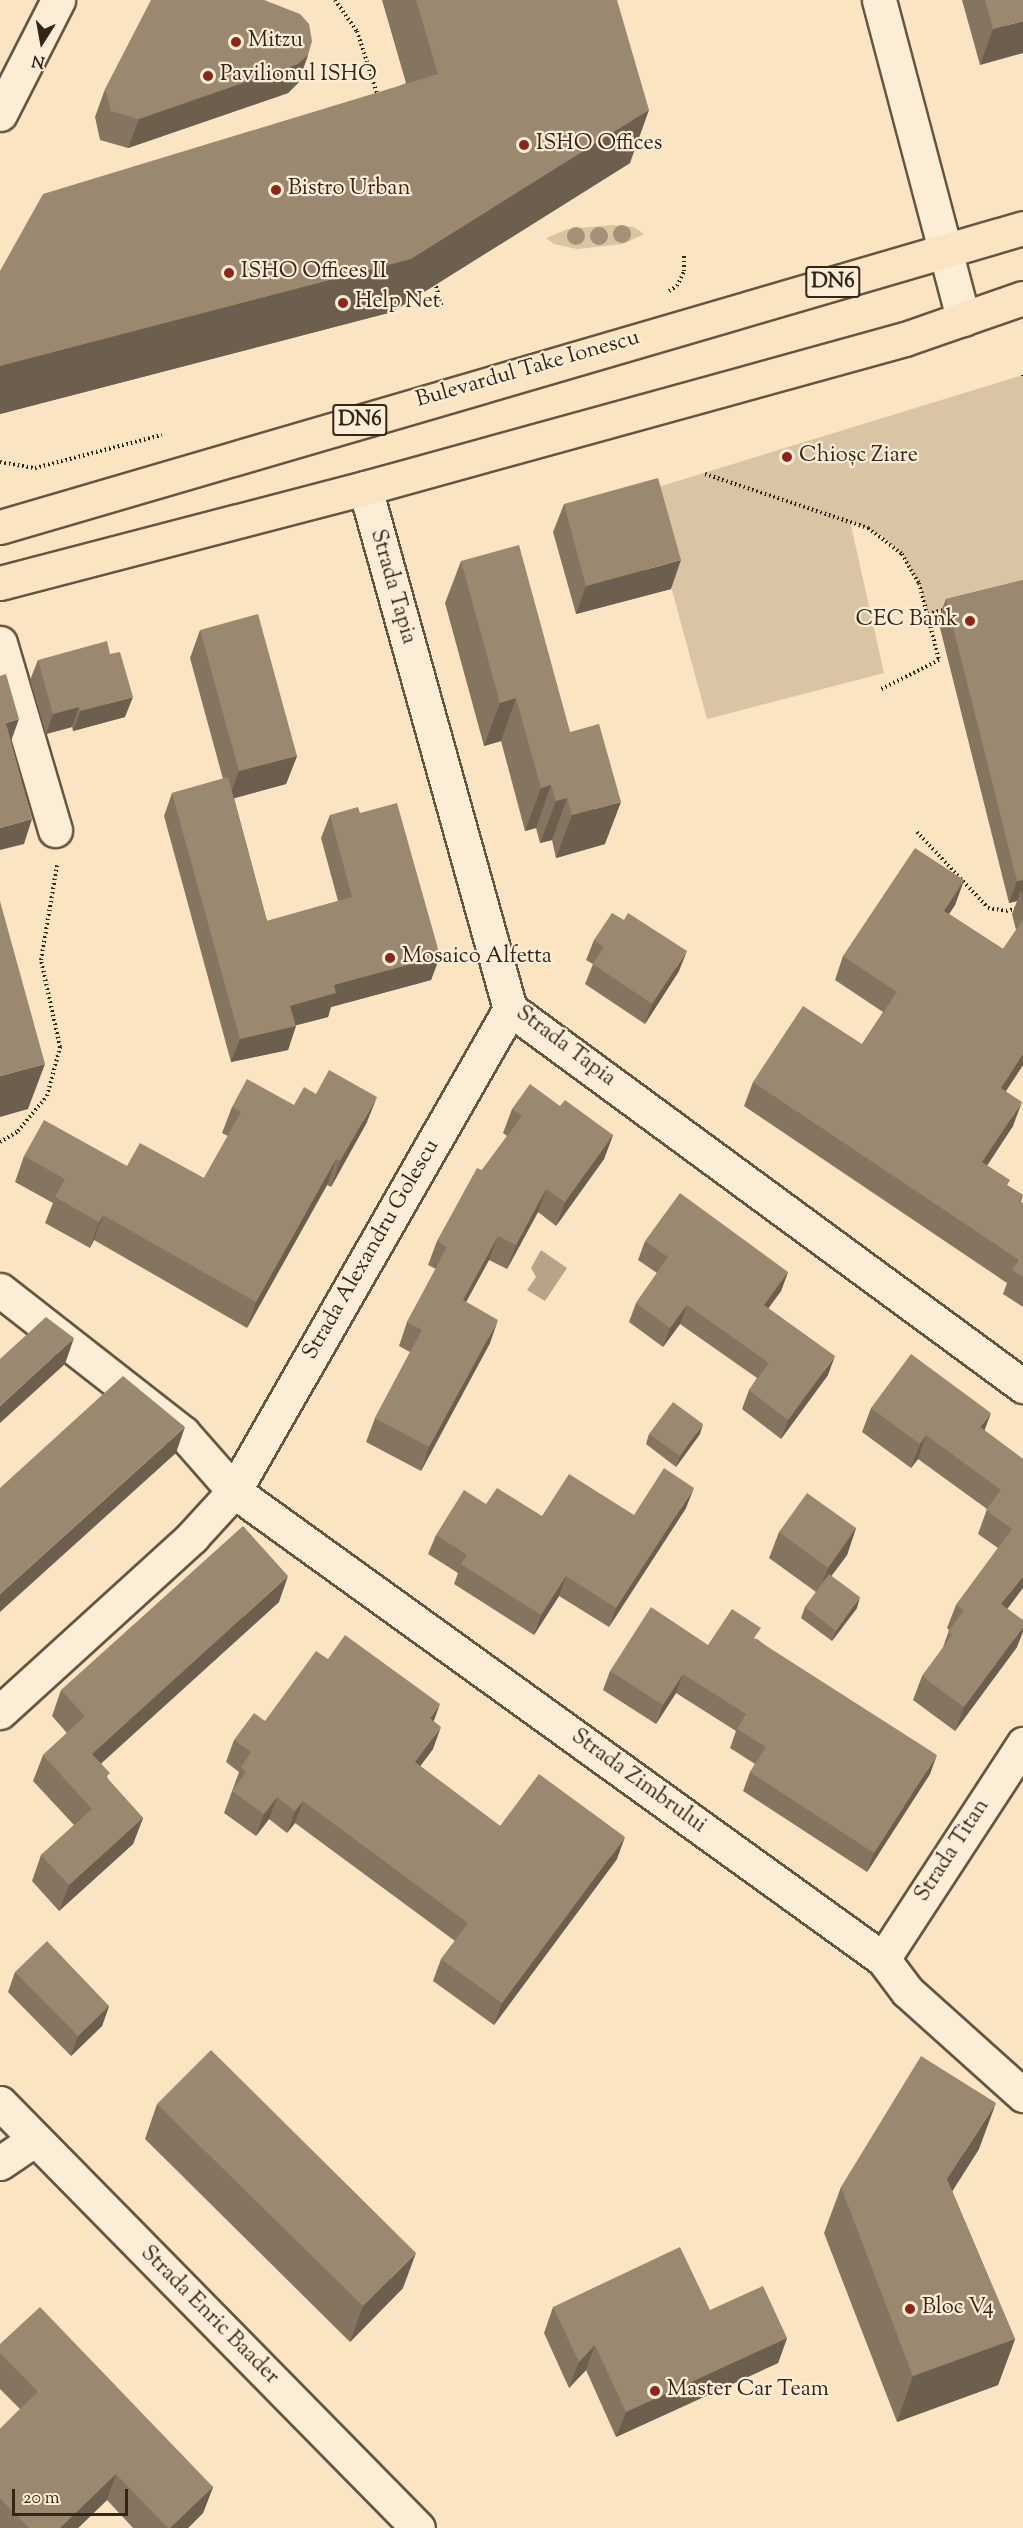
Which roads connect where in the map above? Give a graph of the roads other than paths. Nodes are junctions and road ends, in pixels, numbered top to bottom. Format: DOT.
graph roads {
  1 [pos="58,0"];
  2 [pos="879,0"];
  3 [pos="0,114"];
  4 [pos="1023,228"];
  5 [pos="945,250"];
  6 [pos="1023,298"];
  7 [pos="963,319"];
  8 [pos="365,489"];
  9 [pos="0,527"];
  10 [pos="0,583"];
  11 [pos="0,643"];
  12 [pos="55,830"];
  13 [pos="510,1009"];
  14 [pos="0,1290"];
  15 [pos="1023,1386"];
  16 [pos="234,1491"];
  17 [pos="0,1712"];
  18 [pos="1023,1744"];
  19 [pos="883,1959"];
  20 [pos="1023,2095"];
  21 [pos="0,2103"];
  22 [pos="35,2139"];
  23 [pos="0,2163"];
  24 [pos="418,2528"];
  1 -- 3 [label="street"];
  2 -- 5 [label="street"];
  4 -- 5 [label="main road, Bulevardul Take Ionescu / DN6"];
  5 -- 7 [label="street"];
  5 -- 9 [label="main road, Bulevardul Take Ionescu / DN6"];
  6 -- 7 [label="main road"];
  7 -- 8 [label="main road"];
  8 -- 10 [label="main road"];
  8 -- 13 [label="street, Strada Tapia"];
  11 -- 12 [label="street"];
  13 -- 15 [label="street, Strada Tapia"];
  13 -- 16 [label="street, Strada Alexandru Golescu"];
  14 -- 16 [label="street"];
  16 -- 17 [label="street, Strada Alexandru Golescu"];
  16 -- 19 [label="street, Strada Zimbrului"];
  18 -- 19 [label="street, Strada Titan"];
  19 -- 20 [label="street, Strada Zimbrului"];
  21 -- 22 [label="street, Strada Enric Baader"];
  22 -- 23 [label="street"];
  22 -- 24 [label="street, Strada Enric Baader"];
}
